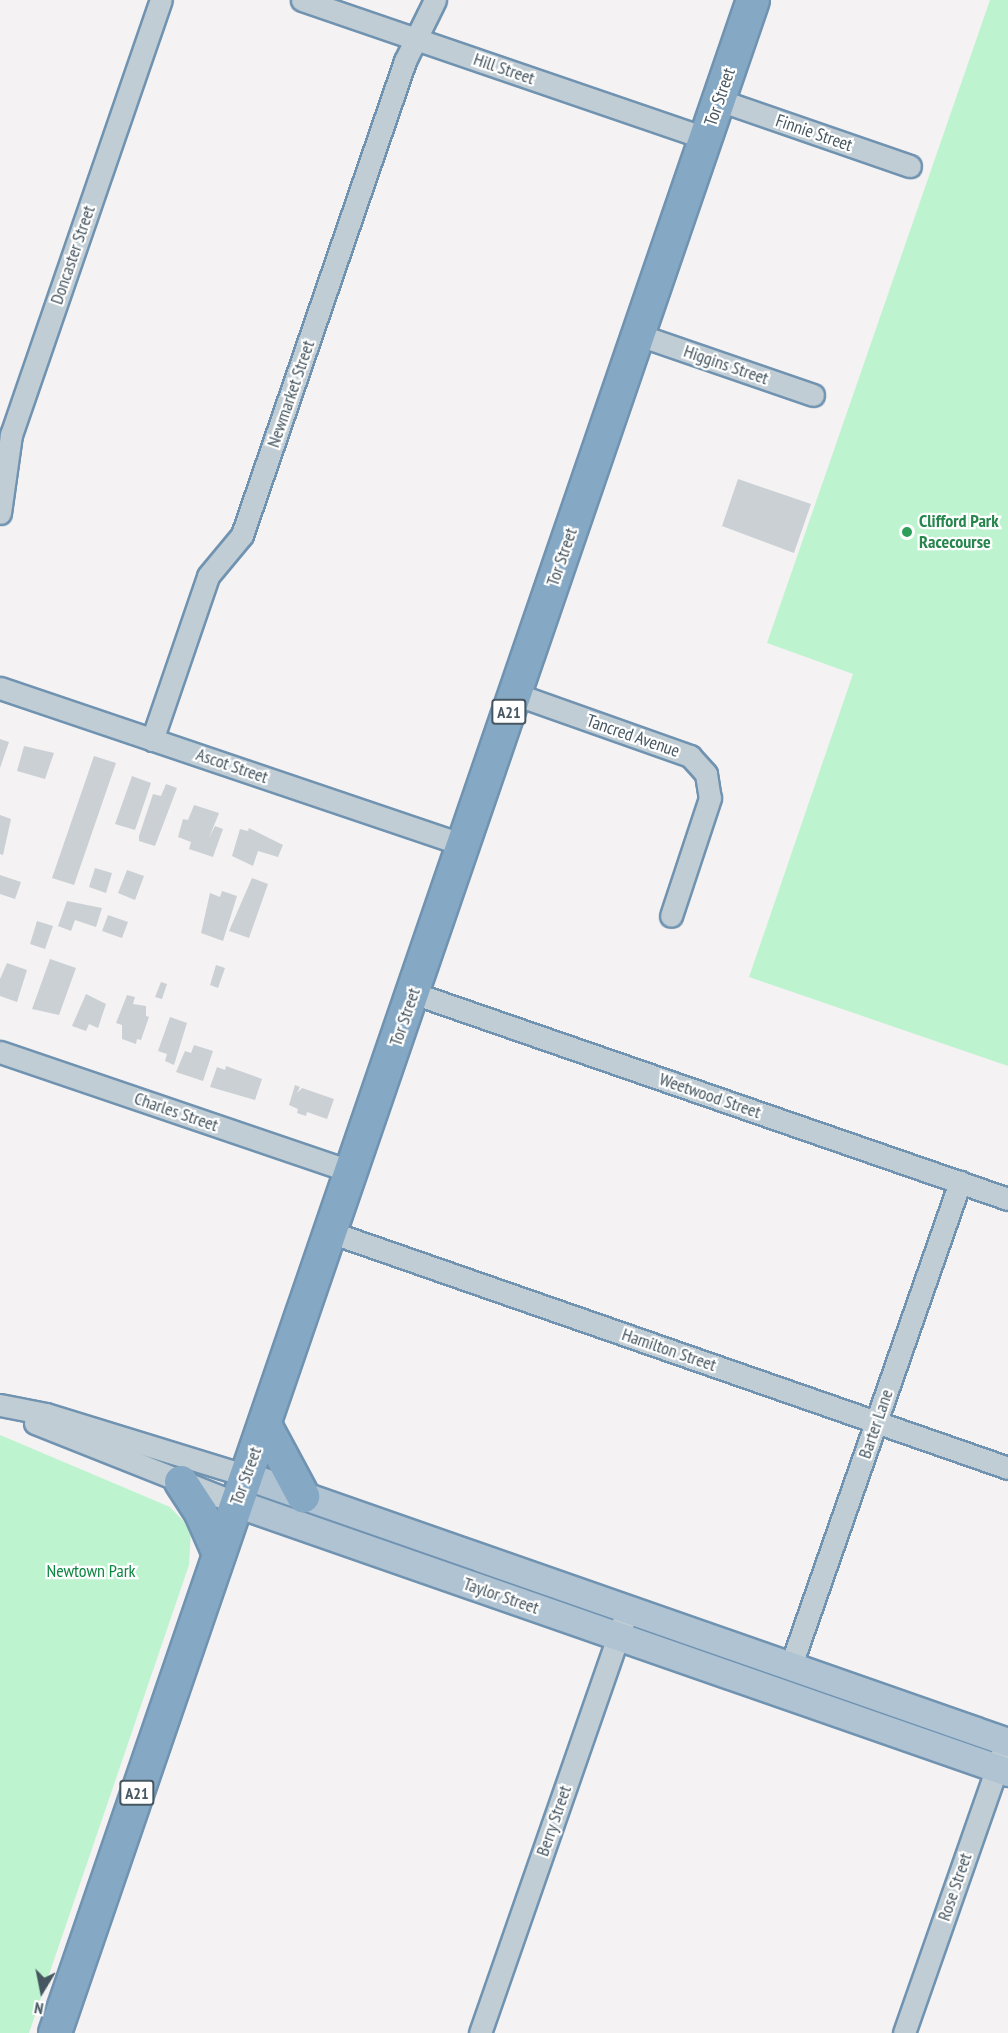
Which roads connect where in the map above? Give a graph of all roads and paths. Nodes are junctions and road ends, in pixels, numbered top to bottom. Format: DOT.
graph roads {
  1 [pos="160,0"];
  2 [pos="302,0"];
  3 [pos="435,0"];
  4 [pos="753,0"];
  5 [pos="416,39"];
  6 [pos="719,100"];
  7 [pos="706,138"];
  8 [pos="910,166"];
  9 [pos="639,335"];
  10 [pos="813,395"];
  11 [pos="0,513"];
  12 [pos="0,688"];
  13 [pos="516,694"];
  14 [pos="152,740"];
  15 [pos="463,845"];
  16 [pos="671,916"];
  17 [pos="413,993"];
  18 [pos="0,1052"];
  19 [pos="352,1172"];
  20 [pos="960,1182"];
  21 [pos="1008,1198"];
  22 [pos="330,1232"];
  23 [pos="876,1423"];
  24 [pos="265,1425"];
  25 [pos="1008,1468"];
  26 [pos="181,1482"];
  27 [pos="241,1490"];
  28 [pos="303,1496"];
  29 [pos="219,1554"];
  30 [pos="628,1608"];
  31 [pos="618,1635"];
  32 [pos="791,1665"];
  33 [pos="1007,1741"];
  34 [pos="1002,1770"];
  35 [pos="56,2033"];
  36 [pos="480,2033"];
  37 [pos="904,2033"];
  1 -- 11 [label="street, Doncaster Street"];
  2 -- 5 [label="street, Hill Street"];
  3 -- 5 [label="street, Newmarket Street"];
  4 -- 6 [label="highway, Tor Street / A21"];
  5 -- 7 [label="street, Hill Street"];
  5 -- 14 [label="street, Newmarket Street"];
  6 -- 7 [label="highway, Tor Street / A21"];
  6 -- 8 [label="street, Finnie Street"];
  7 -- 9 [label="highway, Tor Street / A21"];
  9 -- 10 [label="street, Higgins Street"];
  9 -- 13 [label="highway, Tor Street / A21"];
  12 -- 14 [label="street, Ascot Street"];
  13 -- 15 [label="highway, Tor Street / A21"];
  13 -- 16 [label="street, Tancred Avenue"];
  14 -- 15 [label="street, Ascot Street"];
  15 -- 17 [label="highway, Tor Street / A21"];
  17 -- 19 [label="highway, Tor Street / A21"];
  17 -- 20 [label="street, Weetwood Street"];
  18 -- 19 [label="street, Charles Street"];
  19 -- 22 [label="highway, Tor Street / A21"];
  20 -- 21 [label="street, Weetwood Street"];
  20 -- 23 [label="street, Barter Lane"];
  22 -- 23 [label="street, Hamilton Street"];
  22 -- 24 [label="highway, Tor Street / A21"];
  23 -- 25 [label="street, Hamilton Street"];
  23 -- 32 [label="street, Barter Lane"];
  24 -- 27 [label="highway, Tor Street / A21"];
  24 -- 28 [label="highway"];
  26 -- 27 [label="street, Taylor Street"];
  26 -- 27 [label="street, Taylor Street"];
  26 -- 29 [label="highway"];
  27 -- 28 [label="main road, Taylor Street"];
  27 -- 29 [label="highway, Tor Street / A21"];
  27 -- 31 [label="main road, Taylor Street"];
  28 -- 30 [label="main road, Taylor Street"];
  29 -- 35 [label="highway, Tor Street / A21"];
  30 -- 31 [label="street, Berry Street"];
  30 -- 32 [label="main road, Taylor Street"];
  31 -- 34 [label="main road, Taylor Street"];
  31 -- 36 [label="street, Berry Street"];
  32 -- 33 [label="main road, Taylor Street"];
  33 -- 34 [label="street, Rose Street"];
  34 -- 37 [label="street, Rose Street"];
}
